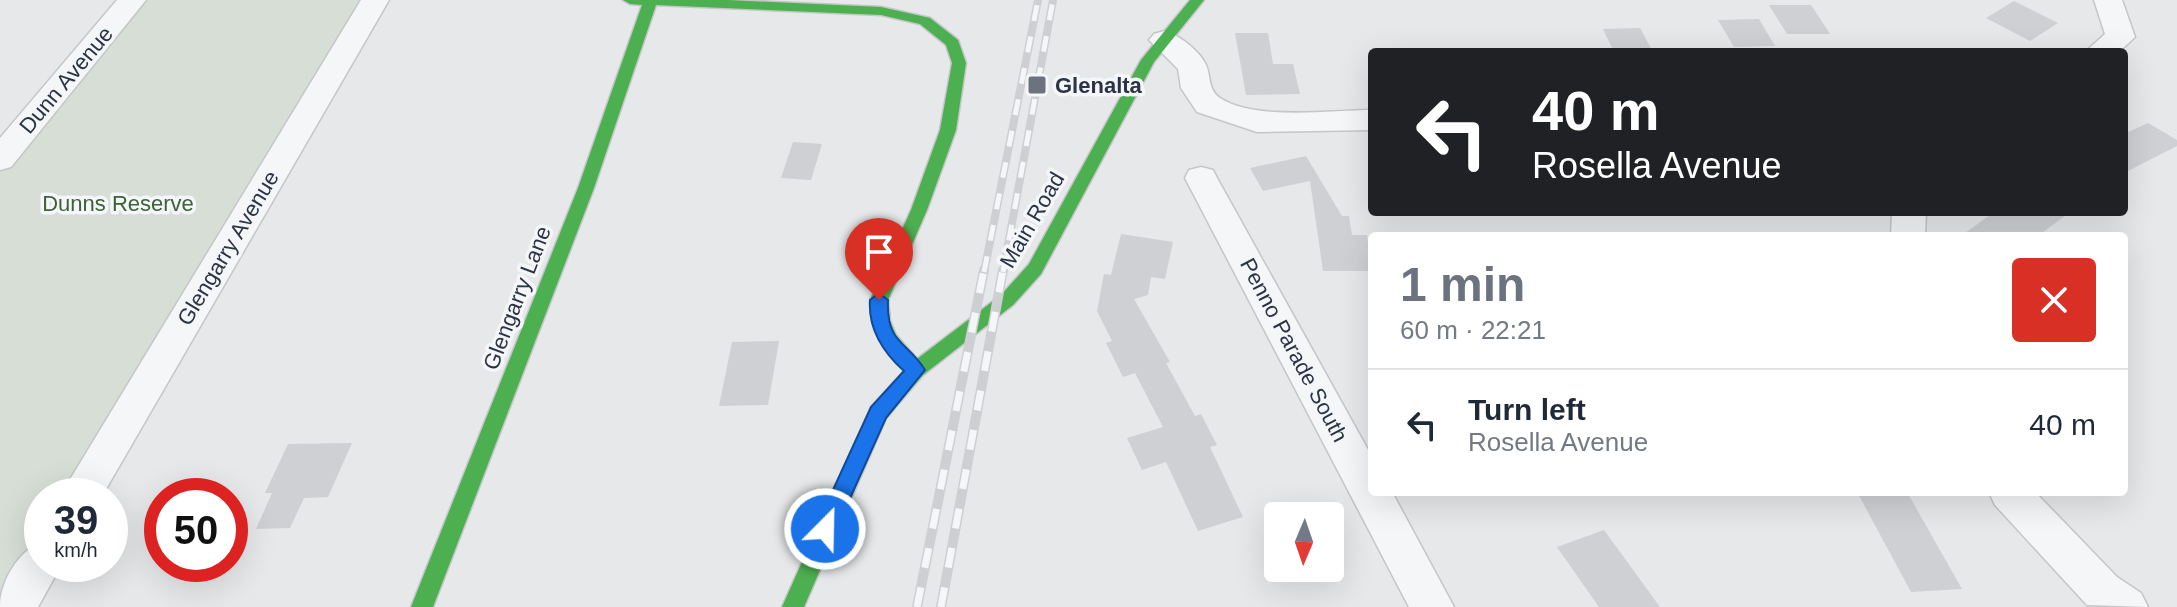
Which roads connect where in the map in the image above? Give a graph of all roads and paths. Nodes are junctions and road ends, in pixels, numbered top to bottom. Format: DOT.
graph roads {
  1 [pos="132,0"];
  2 [pos="375,0"];
  3 [pos="630,0"];
  4 [pos="1197,0"];
  5 [pos="2108,0"];
  6 [pos="650,3"];
  7 [pos="1164,40"];
  8 [pos="2110,45"];
  9 [pos="1368,120"];
  10 [pos="0,159"];
  11 [pos="1201,178"];
  12 [pos="916,370"];
  13 [pos="91,478"];
  14 [pos="1368,488"];
  15 [pos="1372,496"];
  16 [pos="2013,496"];
  17 [pos="29,582"];
  18 [pos="14,607"];
  19 [pos="422,607"];
  20 [pos="793,607"];
  21 [pos="1432,607"];
  22 [pos="2126,607"];
  1 -- 10 [label="street, Dunn Avenue"];
  2 -- 13 [label="street, Glengarry Avenue"];
  3 -- 6 [label="street"];
  4 -- 7 [label="street, Main Road"];
  5 -- 8 [label="street"];
  6 -- 12 [label="street"];
  6 -- 19 [label="street, Glengarry Lane"];
  7 -- 9 [label="street"];
  7 -- 12 [label="street, Main Road"];
  11 -- 14 [label="street, Penno Parade South"];
  12 -- 20 [label="street, Main Road"];
  15 -- 21 [label="street, Penno Parade South"];
  16 -- 22 [label="street"];
  17 -- 18 [label="street"];
}
